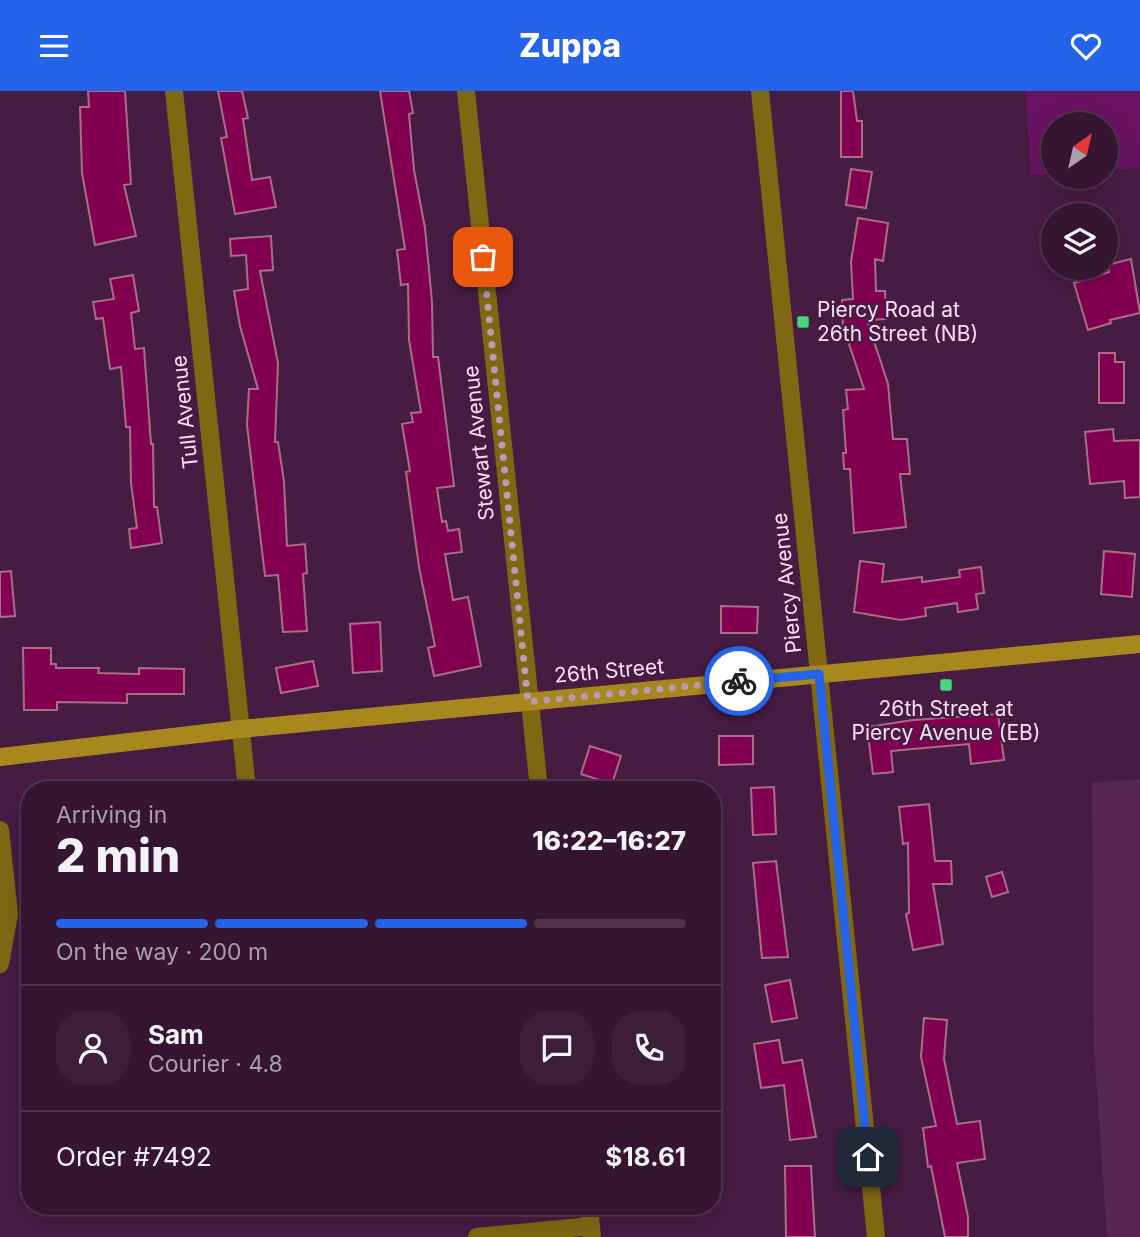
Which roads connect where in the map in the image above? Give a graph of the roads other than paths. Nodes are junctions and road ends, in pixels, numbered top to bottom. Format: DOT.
graph roads {
  1 [pos="174,91"];
  2 [pos="466,91"];
  3 [pos="760,91"];
  4 [pos="1140,644"];
  5 [pos="819,674"];
  6 [pos="528,702"];
  7 [pos="241,729"];
  8 [pos="0,757"];
  9 [pos="246,781"];
  10 [pos="538,781"];
  11 [pos="0,830"];
  12 [pos="0,964"];
  13 [pos="592,1231"];
  14 [pos="477,1237"];
  15 [pos="876,1237"];
  1 -- 7 [label="street, Tull Avenue"];
  2 -- 6 [label="street, Stewart Avenue"];
  3 -- 5 [label="street, Piercy Avenue"];
  4 -- 5 [label="street, 26th Street"];
  5 -- 6 [label="street, 26th Street"];
  5 -- 15 [label="street, Piercy Avenue"];
  6 -- 7 [label="street, 26th Street"];
  6 -- 10 [label="street, Stewart Avenue"];
  7 -- 8 [label="street, 26th Street"];
  7 -- 9 [label="street, Tull Avenue"];
  11 -- 12 [label="street"];
  13 -- 14 [label="street"];
}
